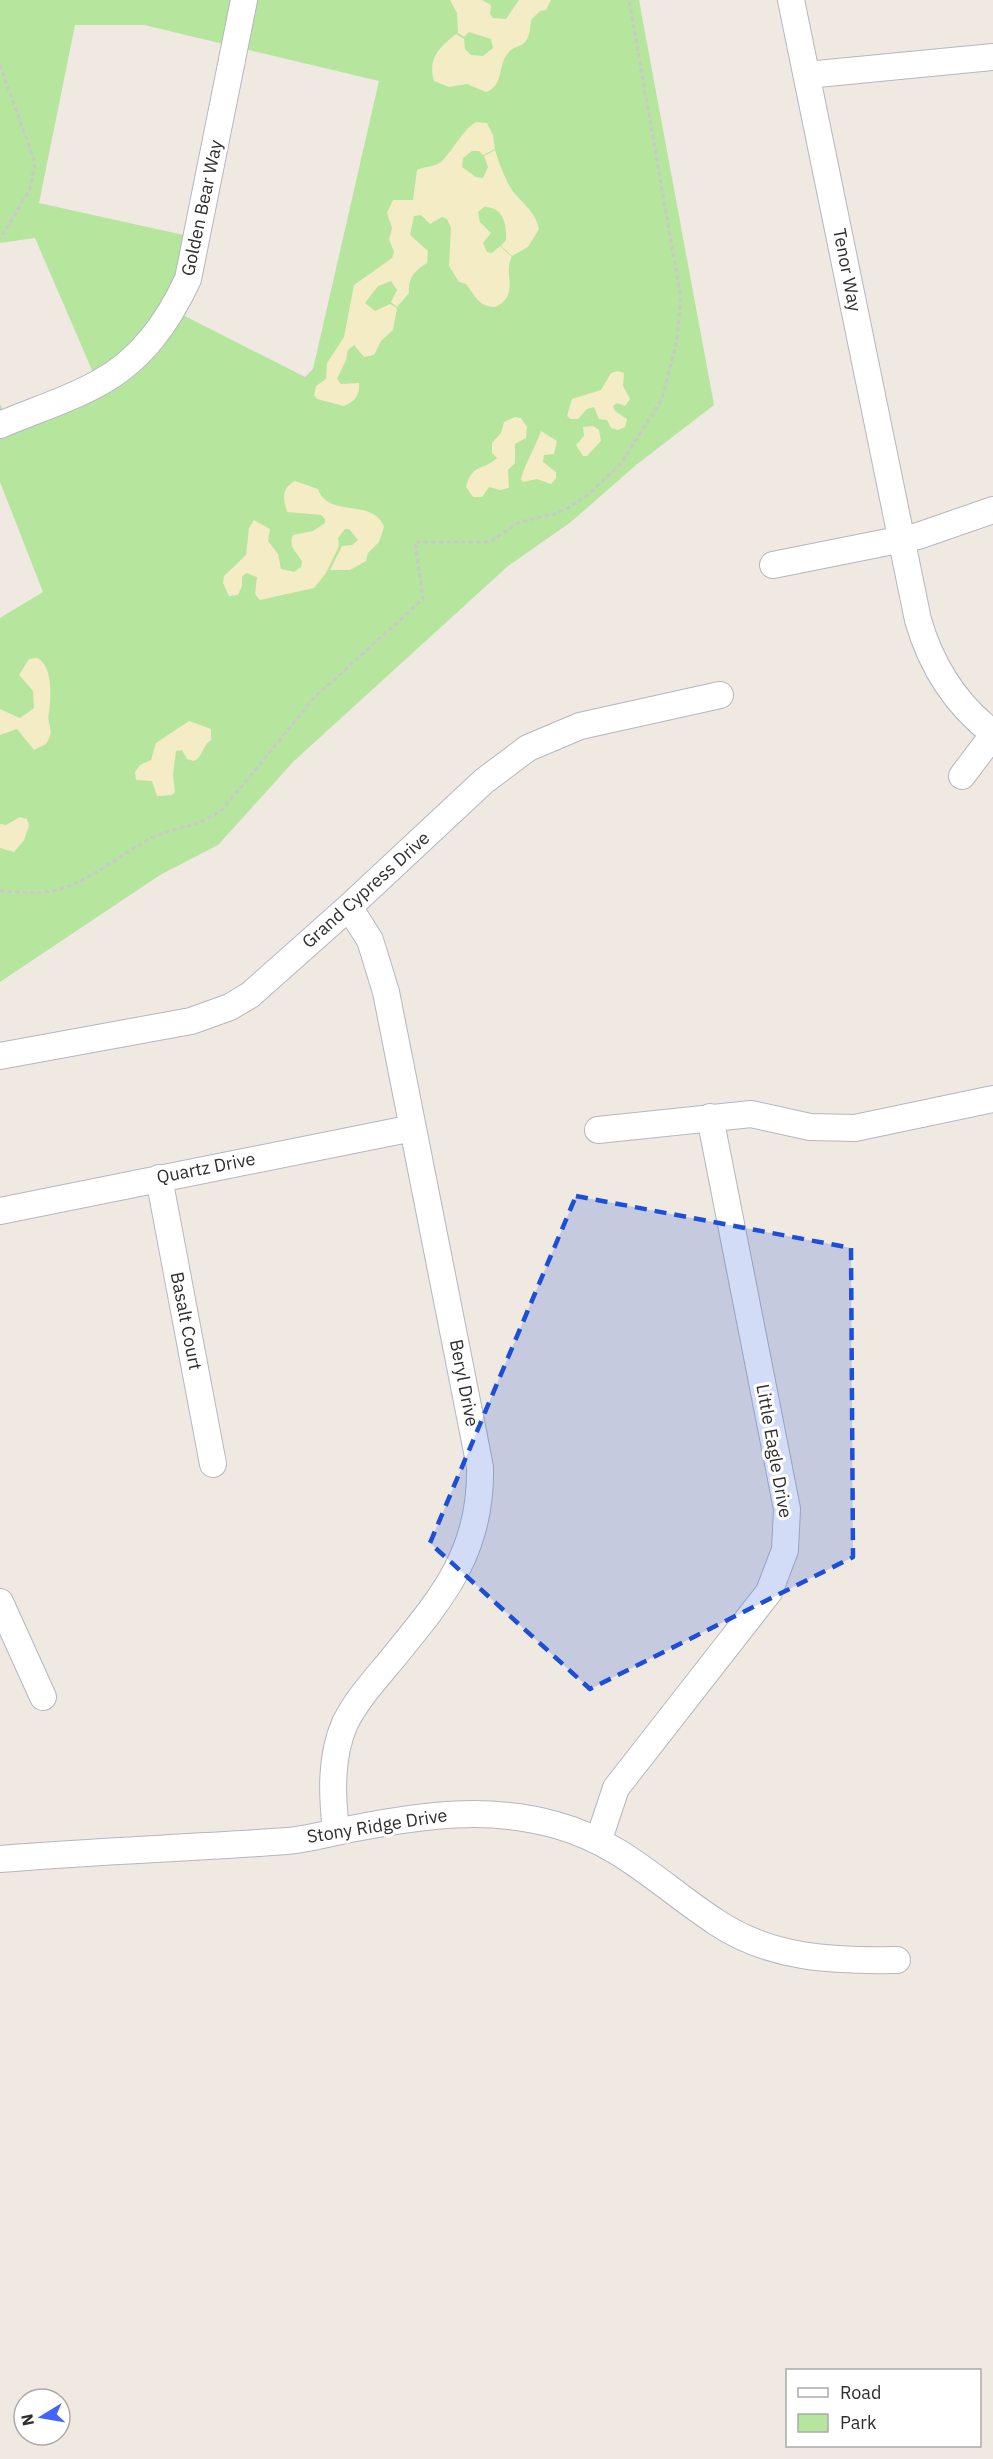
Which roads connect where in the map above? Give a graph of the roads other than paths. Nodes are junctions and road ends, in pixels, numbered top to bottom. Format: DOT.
graph roads {
  1 [pos="244,0"];
  2 [pos="791,0"];
  3 [pos="993,57"];
  4 [pos="807,75"];
  5 [pos="0,425"];
  6 [pos="993,510"];
  7 [pos="901,540"];
  8 [pos="773,565"];
  9 [pos="720,695"];
  10 [pos="993,734"];
  11 [pos="962,776"];
  12 [pos="349,907"];
  13 [pos="0,1056"];
  14 [pos="993,1100"];
  15 [pos="710,1117"];
  16 [pos="413,1128"];
  17 [pos="598,1130"];
  18 [pos="159,1178"];
  19 [pos="0,1211"];
  20 [pos="213,1464"];
  21 [pos="0,1602"];
  22 [pos="43,1696"];
  23 [pos="336,1832"];
  24 [pos="599,1839"];
  25 [pos="0,1859"];
  26 [pos="897,1960"];
  1 -- 5 [label="street, Golden Bear Way"];
  2 -- 4 [label="street, Tenor Way"];
  3 -- 4 [label="street"];
  4 -- 7 [label="street, Tenor Way"];
  6 -- 7 [label="street"];
  7 -- 8 [label="street"];
  7 -- 10 [label="street, Tenor Way"];
  9 -- 12 [label="street, Grand Cypress Drive"];
  10 -- 11 [label="street"];
  12 -- 13 [label="street, Grand Cypress Drive"];
  12 -- 16 [label="street, Beryl Drive"];
  14 -- 15 [label="street"];
  15 -- 17 [label="street"];
  15 -- 24 [label="street, Little Eagle Drive"];
  16 -- 18 [label="street, Quartz Drive"];
  16 -- 23 [label="street, Beryl Drive"];
  18 -- 19 [label="street, Quartz Drive"];
  18 -- 20 [label="street, Basalt Court"];
  21 -- 22 [label="street"];
  23 -- 24 [label="street, Stony Ridge Drive"];
  23 -- 25 [label="street, Stony Ridge Drive"];
  24 -- 26 [label="street, Stony Ridge Drive"];
}
